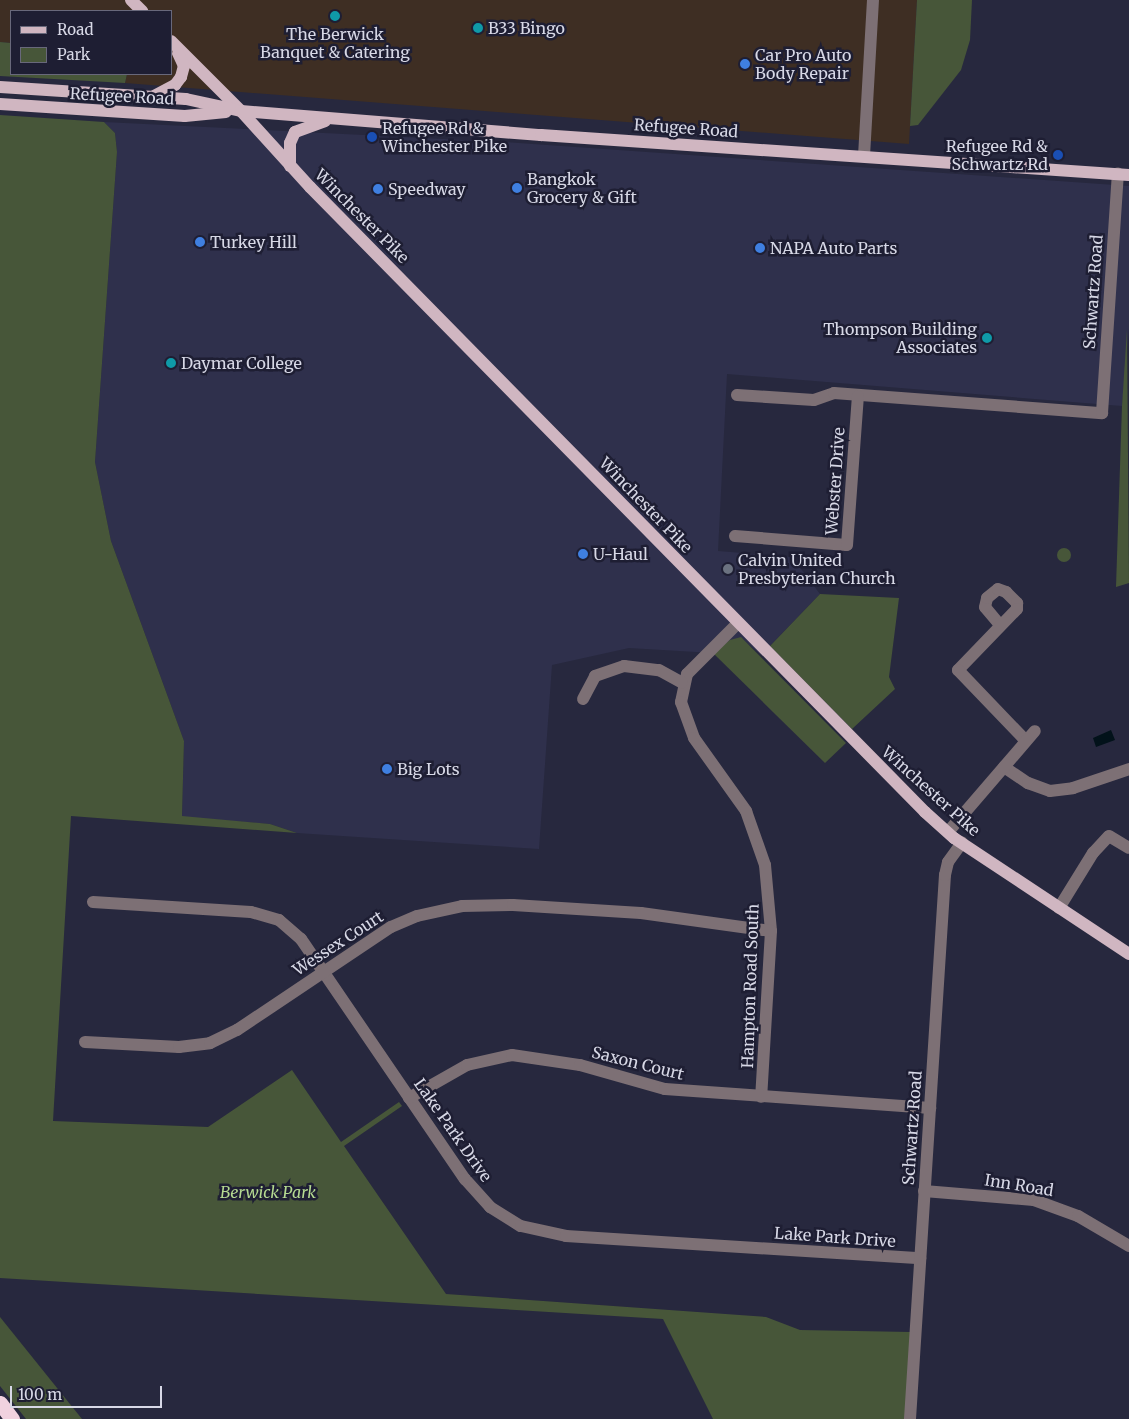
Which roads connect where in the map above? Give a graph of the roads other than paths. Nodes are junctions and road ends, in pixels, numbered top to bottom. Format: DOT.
graph roads {
  1 [pos="131,0"];
  2 [pos="874,0"];
  3 [pos="141,10"];
  4 [pos="172,42"];
  5 [pos="0,87"];
  6 [pos="153,97"];
  7 [pos="0,104"];
  8 [pos="241,111"];
  9 [pos="336,118"];
  10 [pos="864,156"];
  11 [pos="290,166"];
  12 [pos="1124,175"];
  13 [pos="737,395"];
  14 [pos="858,396"];
  15 [pos="735,536"];
  16 [pos="738,623"];
  17 [pos="1000,625"];
  18 [pos="682,684"];
  19 [pos="583,699"];
  20 [pos="1035,731"];
  21 [pos="1026,741"];
  22 [pos="1004,768"];
  23 [pos="1129,769"];
  24 [pos="948,832"];
  25 [pos="962,843"];
  26 [pos="1129,848"];
  27 [pos="93,902"];
  28 [pos="1059,908"];
  29 [pos="771,931"];
  30 [pos="1129,954"];
  31 [pos="323,971"];
  32 [pos="85,1042"];
  33 [pos="761,1097"];
  34 [pos="410,1098"];
  35 [pos="930,1108"];
  36 [pos="924,1191"];
  37 [pos="1129,1246"];
  38 [pos="920,1258"];
  39 [pos="0,1403"];
  40 [pos="12,1419"];
  41 [pos="910,1419"];
  1 -- 3 [label="main road"];
  2 -- 10 [label="street"];
  4 -- 6 [label="main road"];
  4 -- 8 [label="main road, Winchester Pike"];
  5 -- 6 [label="main road, Refugee Road"];
  6 -- 8 [label="main road, Refugee Road"];
  7 -- 8 [label="main road, Refugee Road"];
  8 -- 9 [label="main road, Refugee Road"];
  8 -- 11 [label="main road, Winchester Pike"];
  9 -- 10 [label="main road, Refugee Road"];
  9 -- 11 [label="main road"];
  10 -- 12 [label="main road, Refugee Road"];
  11 -- 16 [label="main road, Winchester Pike"];
  12 -- 14 [label="street, Schwartz Road"];
  13 -- 14 [label="street"];
  14 -- 15 [label="street, Webster Drive"];
  16 -- 18 [label="street"];
  16 -- 24 [label="main road, Winchester Pike"];
  17 -- 21 [label="street"];
  18 -- 19 [label="street"];
  18 -- 29 [label="street, Hampton Road South"];
  20 -- 21 [label="street"];
  21 -- 22 [label="street"];
  22 -- 23 [label="street"];
  22 -- 24 [label="street"];
  24 -- 25 [label="main road, Winchester Pike"];
  25 -- 28 [label="main road, Winchester Pike"];
  25 -- 35 [label="street, Schwartz Road"];
  26 -- 28 [label="street"];
  27 -- 31 [label="street, Lake Park Drive"];
  28 -- 30 [label="main road, Winchester Pike"];
  29 -- 31 [label="street, Wessex Court"];
  29 -- 33 [label="street, Hampton Road South"];
  31 -- 32 [label="street, Wessex Court"];
  31 -- 34 [label="street, Lake Park Drive"];
  33 -- 34 [label="street, Saxon Court"];
  33 -- 35 [label="street, Saxon Court"];
  34 -- 38 [label="street, Lake Park Drive"];
  35 -- 36 [label="street, Schwartz Road"];
  36 -- 37 [label="street, Inn Road"];
  36 -- 38 [label="street, Schwartz Road"];
  38 -- 41 [label="street, Schwartz Road"];
  39 -- 40 [label="highway"];
}
